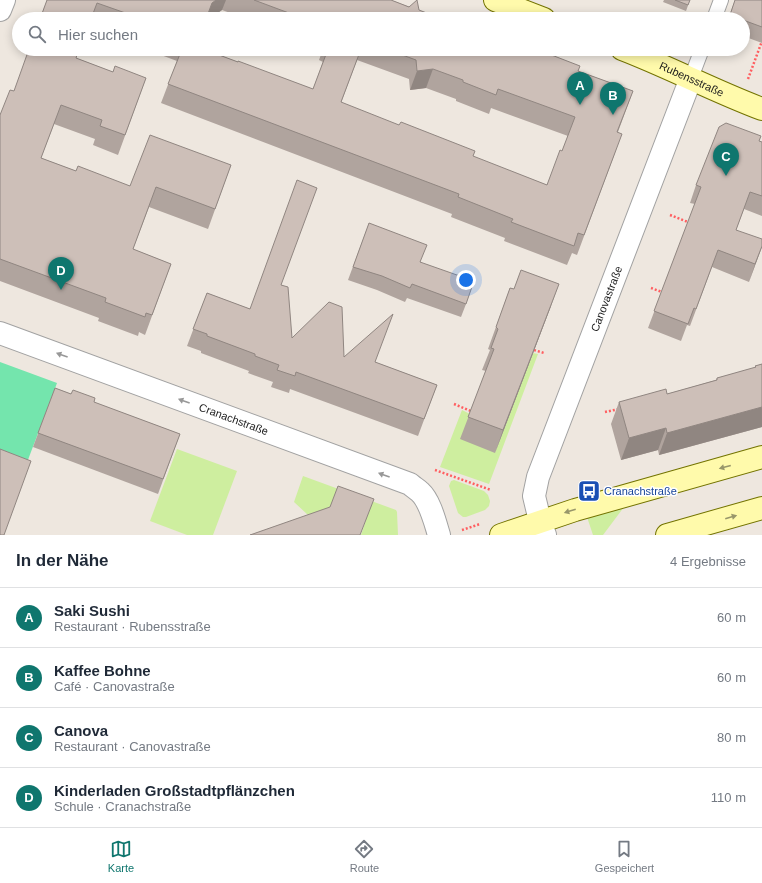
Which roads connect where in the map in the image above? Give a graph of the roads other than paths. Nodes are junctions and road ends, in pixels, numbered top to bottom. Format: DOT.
graph roads {
  1 [pos="4,0"];
  2 [pos="495,0"];
  3 [pos="721,0"];
  4 [pos="0,10"];
  5 [pos="526,12"];
  6 [pos="717,12"];
  7 [pos="640,56"];
  8 [pos="699,56"];
  9 [pos="691,78"];
  10 [pos="762,109"];
  11 [pos="0,332"];
  12 [pos="762,457"];
  13 [pos="762,508"];
  14 [pos="542,528"];
  15 [pos="439,535"];
  16 [pos="501,535"];
  17 [pos="667,535"];
  1 -- 4 [label="street"];
  2 -- 5 [label="main road"];
  3 -- 6 [label="lane"];
  7 -- 9 [label="main road, Rubensstraße"];
  8 -- 9 [label="lane"];
  9 -- 10 [label="main road, Rubensstraße"];
  9 -- 14 [label="street, Canovastraße"];
  15 -- 11 [label="street, Cranachstraße, one-way"];
  12 -- 14 [label="main road, one-way"];
  17 -- 13 [label="main road, one-way"];
  14 -- 16 [label="main road"];
}
